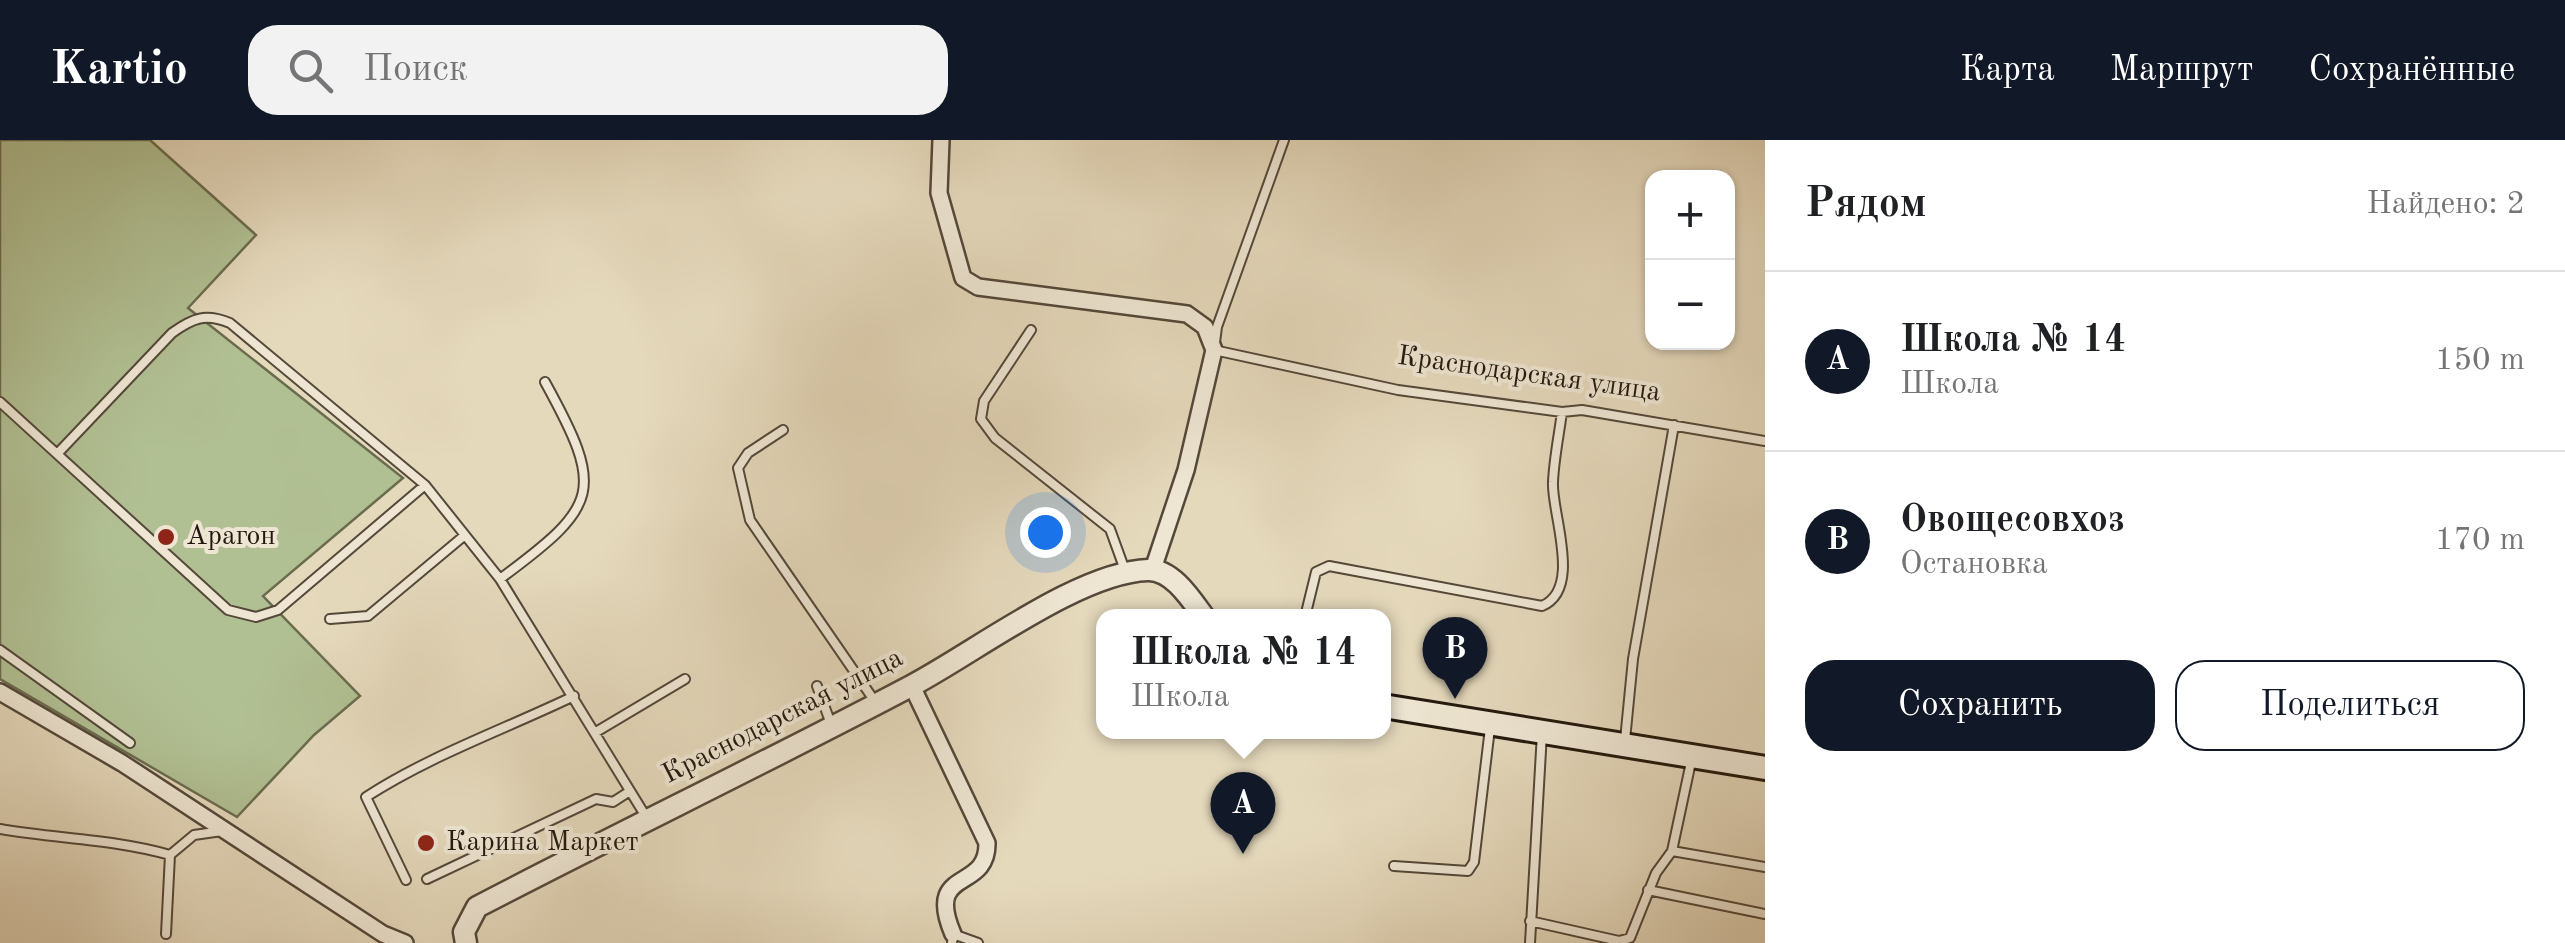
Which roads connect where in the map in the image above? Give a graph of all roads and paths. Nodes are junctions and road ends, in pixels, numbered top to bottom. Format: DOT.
graph roads {
  1 [pos="942,140"];
  2 [pos="1284,140"];
  3 [pos="1031,330"];
  4 [pos="1214,350"];
  5 [pos="545,382"];
  6 [pos="0,402"];
  7 [pos="1562,412"];
  8 [pos="1674,425"];
  9 [pos="783,430"];
  10 [pos="1765,441"];
  11 [pos="58,453"];
  12 [pos="424,485"];
  13 [pos="465,535"];
  14 [pos="1153,569"];
  15 [pos="1126,573"];
  16 [pos="500,579"];
  17 [pos="1199,609"];
  18 [pos="1307,609"];
  19 [pos="330,619"];
  20 [pos="0,650"];
  21 [pos="685,679"];
  22 [pos="817,686"];
  23 [pos="912,686"];
  24 [pos="0,692"];
  25 [pos="574,696"];
  26 [pos="876,703"];
  27 [pos="1391,707"];
  28 [pos="1490,723"];
  29 [pos="832,726"];
  30 [pos="1542,731"];
  31 [pos="596,732"];
  32 [pos="130,743"];
  33 [pos="1624,744"];
  34 [pos="1692,755"];
  35 [pos="1765,768"];
  36 [pos="630,791"];
  37 [pos="648,820"];
  38 [pos="0,829"];
  39 [pos="222,831"];
  40 [pos="1672,851"];
  41 [pos="170,855"];
  42 [pos="1394,866"];
  43 [pos="1765,868"];
  44 [pos="426,879"];
  45 [pos="406,880"];
  46 [pos="1648,890"];
  47 [pos="1765,914"];
  48 [pos="1530,921"];
  49 [pos="166,934"];
  50 [pos="952,939"];
  51 [pos="404,943"];
  52 [pos="466,943"];
  53 [pos="978,943"];
  54 [pos="1530,943"];
  1 -- 4 [label="street"];
  2 -- 4 [label="lane"];
  3 -- 15 [label="lane"];
  4 -- 7 [label="lane, Краснодарская улица"];
  4 -- 14 [label="street"];
  5 -- 16 [label="lane"];
  6 -- 11 [label="lane"];
  7 -- 8 [label="lane, Краснодарская улица"];
  7 -- 18 [label="lane"];
  8 -- 10 [label="lane, Краснодарская улица"];
  8 -- 33 [label="lane"];
  9 -- 26 [label="lane"];
  11 -- 12 [label="lane"];
  11 -- 12 [label="lane"];
  12 -- 13 [label="lane"];
  13 -- 16 [label="lane"];
  13 -- 19 [label="lane"];
  14 -- 15 [label="street, Краснодарская улица"];
  14 -- 17 [label="street"];
  15 -- 23 [label="street, Краснодарская улица"];
  16 -- 25 [label="lane"];
  20 -- 32 [label="lane"];
  21 -- 31 [label="lane"];
  22 -- 29 [label="lane"];
  23 -- 26 [label="street, Краснодарская улица"];
  23 -- 50 [label="street"];
  24 -- 39 [label="street"];
  25 -- 31 [label="lane"];
  25 -- 45 [label="lane"];
  26 -- 29 [label="street, Краснодарская улица"];
  27 -- 28 [label="main road"];
  28 -- 30 [label="main road"];
  28 -- 42 [label="lane"];
  29 -- 37 [label="street, Краснодарская улица"];
  30 -- 33 [label="main road"];
  30 -- 48 [label="lane"];
  31 -- 36 [label="lane"];
  33 -- 34 [label="main road"];
  34 -- 35 [label="main road"];
  34 -- 40 [label="lane"];
  36 -- 37 [label="lane"];
  36 -- 44 [label="lane"];
  37 -- 52 [label="street, Краснодарская улица"];
  38 -- 41 [label="lane"];
  39 -- 41 [label="lane"];
  39 -- 51 [label="street"];
  40 -- 43 [label="lane"];
  40 -- 46 [label="lane"];
  41 -- 49 [label="lane"];
  46 -- 47 [label="lane"];
  46 -- 48 [label="lane"];
  48 -- 54 [label="lane"];
  50 -- 53 [label="lane"];
}
